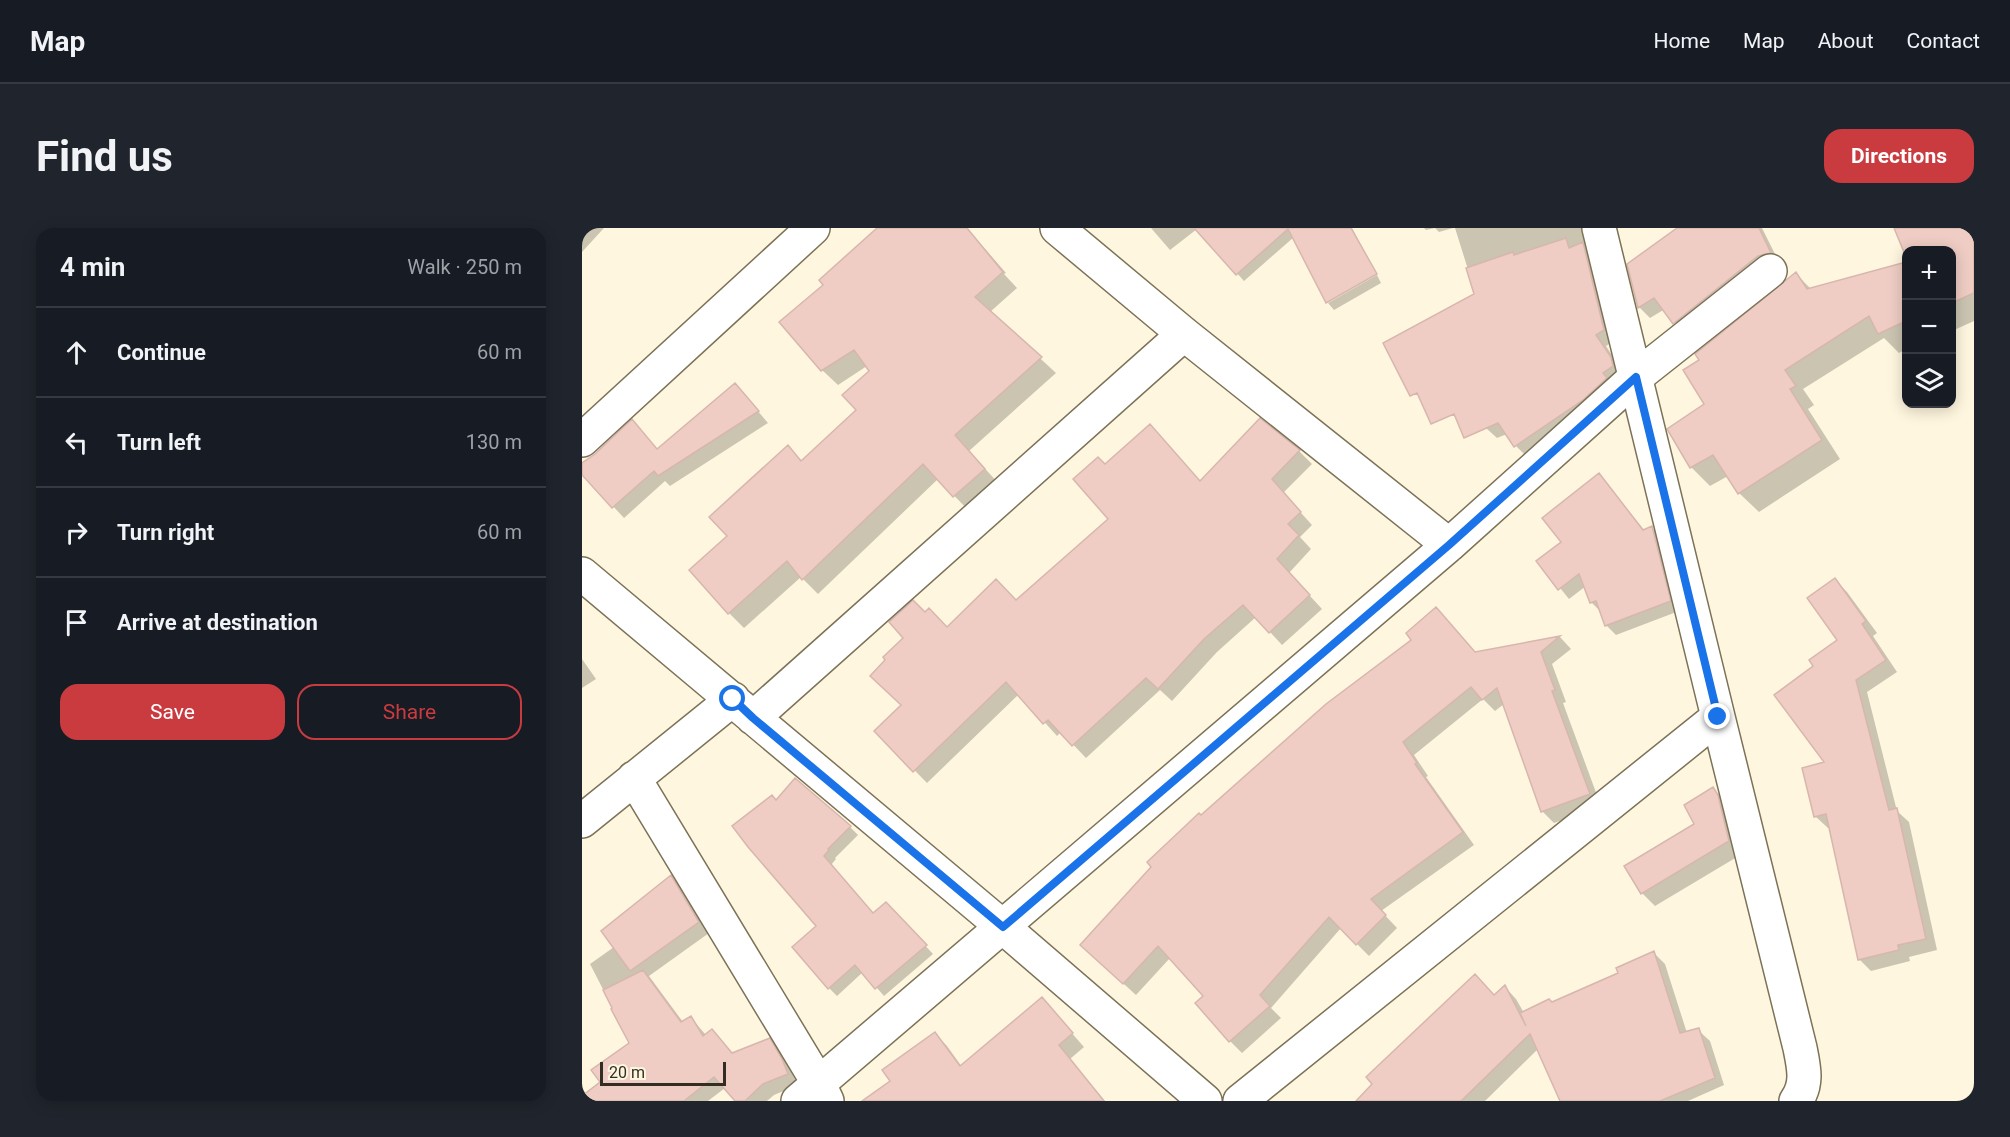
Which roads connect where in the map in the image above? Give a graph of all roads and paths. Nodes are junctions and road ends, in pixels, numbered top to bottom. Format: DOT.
graph roads {
  1 [pos="813,228"];
  2 [pos="1057,228"];
  3 [pos="1599,228"];
  4 [pos="1770,271"];
  5 [pos="1184,334"];
  6 [pos="1636,377"];
  7 [pos="582,440"];
  8 [pos="1449,545"];
  9 [pos="582,574"];
  10 [pos="743,709"];
  11 [pos="1718,717"];
  12 [pos="634,778"];
  13 [pos="582,821"];
  14 [pos="1003,927"];
  15 [pos="814,1095"];
  16 [pos="1205,1101"];
  17 [pos="1239,1101"];
  18 [pos="1796,1101"];
  1 -- 7 [label="street"];
  2 -- 5 [label="street"];
  3 -- 6 [label="street"];
  4 -- 6 [label="street"];
  5 -- 8 [label="street"];
  5 -- 10 [label="street"];
  6 -- 8 [label="street"];
  6 -- 11 [label="street"];
  8 -- 14 [label="street"];
  9 -- 10 [label="street"];
  10 -- 12 [label="street"];
  10 -- 14 [label="street"];
  11 -- 17 [label="street"];
  11 -- 18 [label="street"];
  12 -- 13 [label="street"];
  12 -- 15 [label="street"];
  14 -- 15 [label="street"];
  14 -- 16 [label="street"];
}
